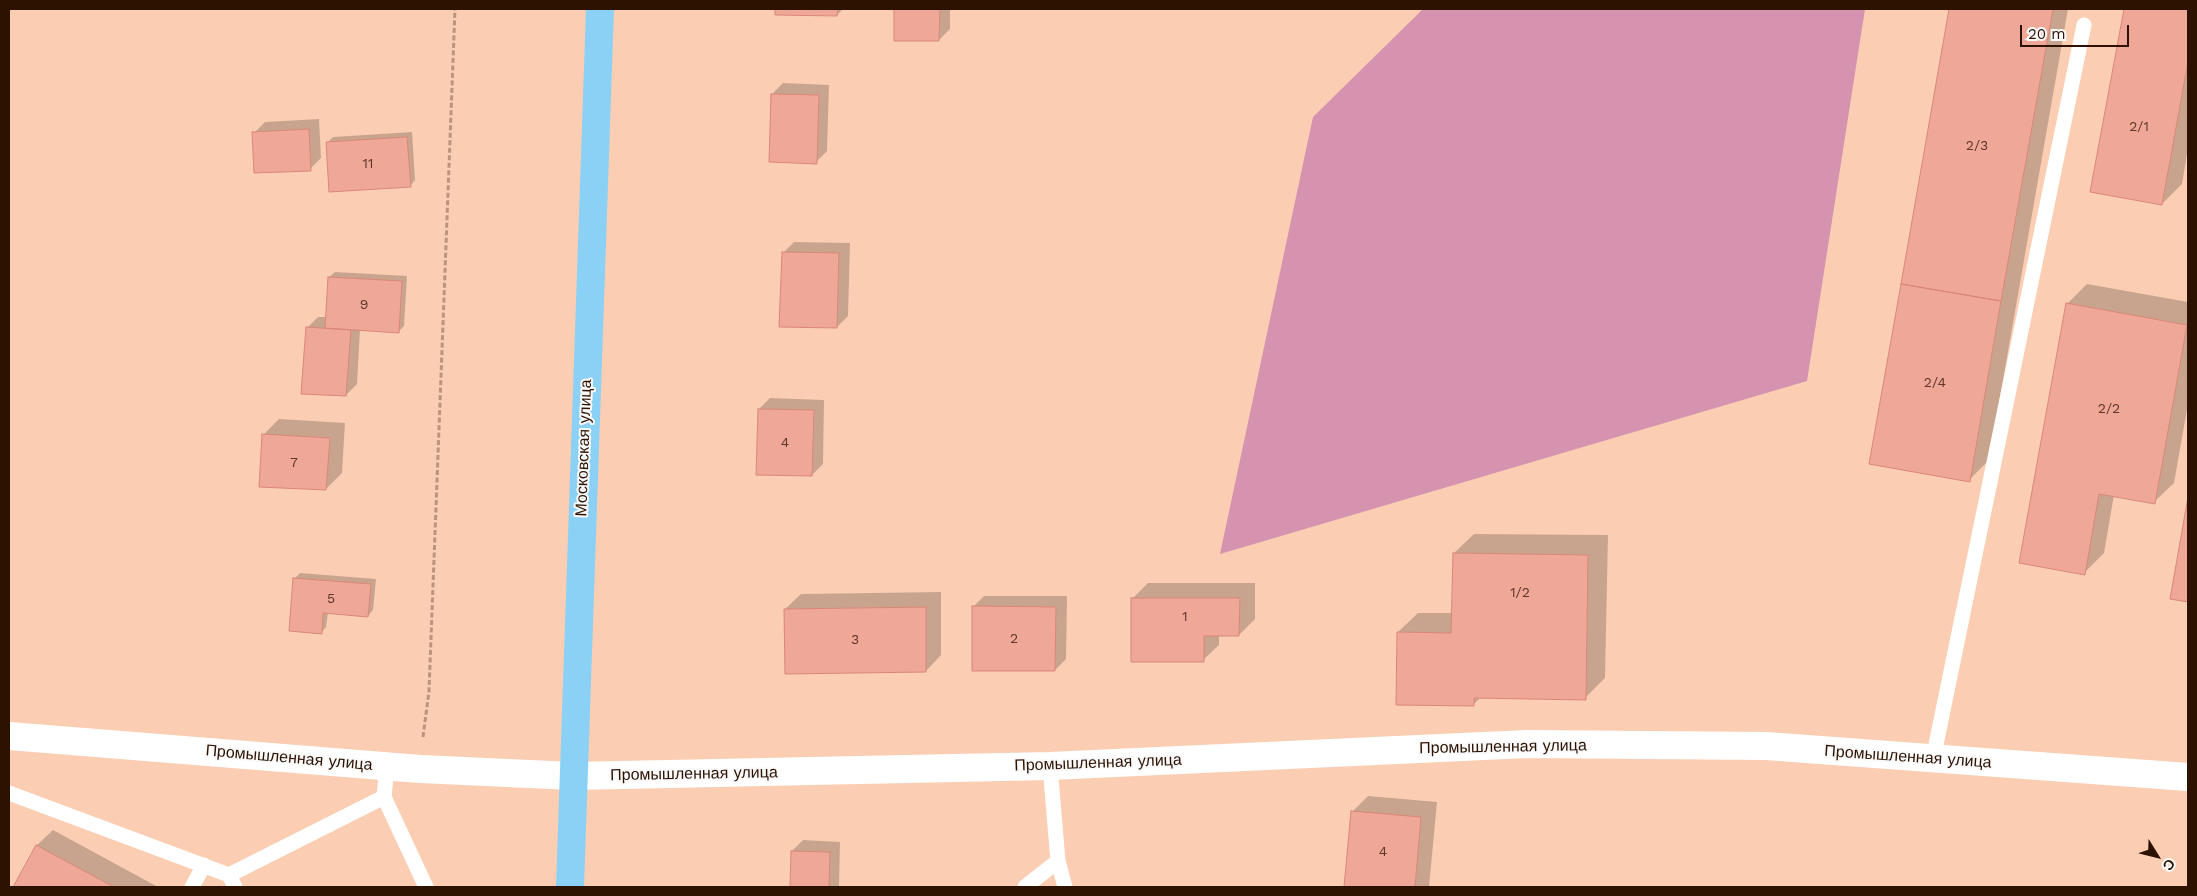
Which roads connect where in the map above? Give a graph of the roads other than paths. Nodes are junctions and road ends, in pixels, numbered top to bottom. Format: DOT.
graph roads {
  1 [pos="600,9"];
  2 [pos="2084,25"];
  3 [pos="9,736"];
  4 [pos="1933,759"];
  5 [pos="387,766"];
  6 [pos="1050,766"];
  7 [pos="573,776"];
  8 [pos="2188,778"];
  9 [pos="9,793"];
  10 [pos="384,797"];
  11 [pos="1058,861"];
  12 [pos="204,866"];
  13 [pos="232,881"];
  14 [pos="192,887"];
  15 [pos="426,887"];
  16 [pos="570,887"];
  17 [pos="1025,887"];
  18 [pos="1066,887"];
  1 -- 7 [label="highway, Московская улица"];
  2 -- 4 [label="lane"];
  3 -- 5 [label="street, Промышленная улица"];
  4 -- 6 [label="street, Промышленная улица"];
  4 -- 8 [label="street, Промышленная улица"];
  5 -- 7 [label="street, Промышленная улица"];
  5 -- 10 [label="lane"];
  6 -- 7 [label="street, Промышленная улица"];
  6 -- 11 [label="lane"];
  7 -- 16 [label="highway, Московская улица"];
  9 -- 12 [label="lane"];
  10 -- 13 [label="lane"];
  10 -- 15 [label="lane"];
  11 -- 17 [label="lane"];
  11 -- 18 [label="lane"];
  12 -- 13 [label="lane"];
  12 -- 14 [label="lane"];
}
